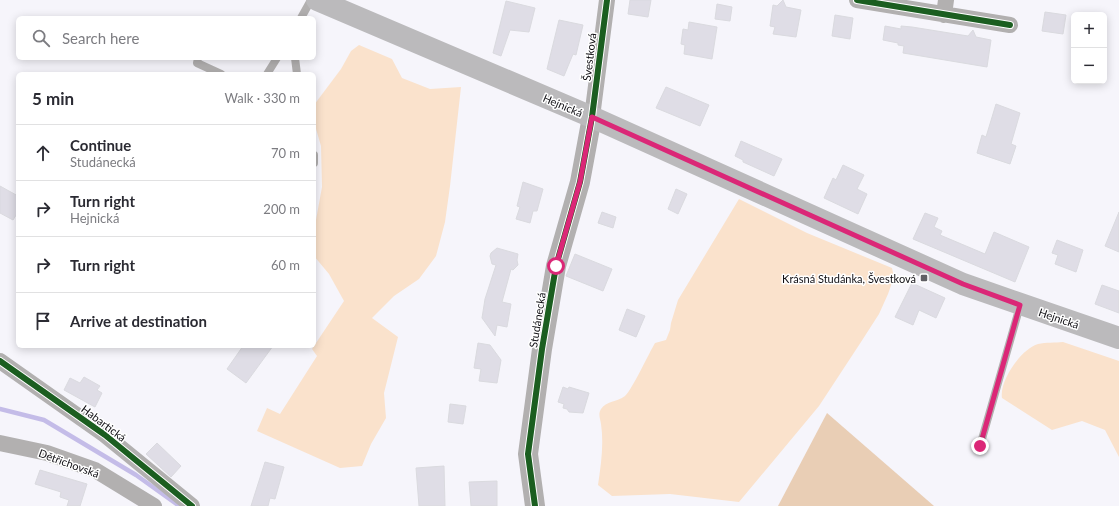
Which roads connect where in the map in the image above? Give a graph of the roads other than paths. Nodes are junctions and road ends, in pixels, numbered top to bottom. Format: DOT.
graph roads {
  1 [pos="311,0"];
  2 [pos="317,0"];
  3 [pos="607,0"];
  4 [pos="857,0"];
  5 [pos="945,7"];
  6 [pos="302,16"];
  7 [pos="1010,25"];
  8 [pos="197,60"];
  9 [pos="276,60"];
  10 [pos="295,60"];
  11 [pos="216,72"];
  12 [pos="268,72"];
  13 [pos="297,72"];
  14 [pos="592,117"];
  15 [pos="1020,305"];
  16 [pos="1119,338"];
  17 [pos="0,361"];
  18 [pos="0,443"];
  19 [pos="980,446"];
  20 [pos="154,506"];
  21 [pos="192,506"];
  22 [pos="535,506"];
  1 -- 6 [label="lane"];
  2 -- 14 [label="main road, Hejnická"];
  3 -- 14 [label="street, Švestková"];
  4 -- 5 [label="street"];
  5 -- 7 [label="street"];
  8 -- 11 [label="lane"];
  9 -- 12 [label="lane"];
  10 -- 13 [label="lane"];
  14 -- 15 [label="main road, Hejnická"];
  14 -- 22 [label="street, Studánecká"];
  15 -- 16 [label="main road, Hejnická"];
  15 -- 19 [label="lane"];
  17 -- 21 [label="street, Habartická"];
  18 -- 20 [label="street, Dětřichovská"];
}
